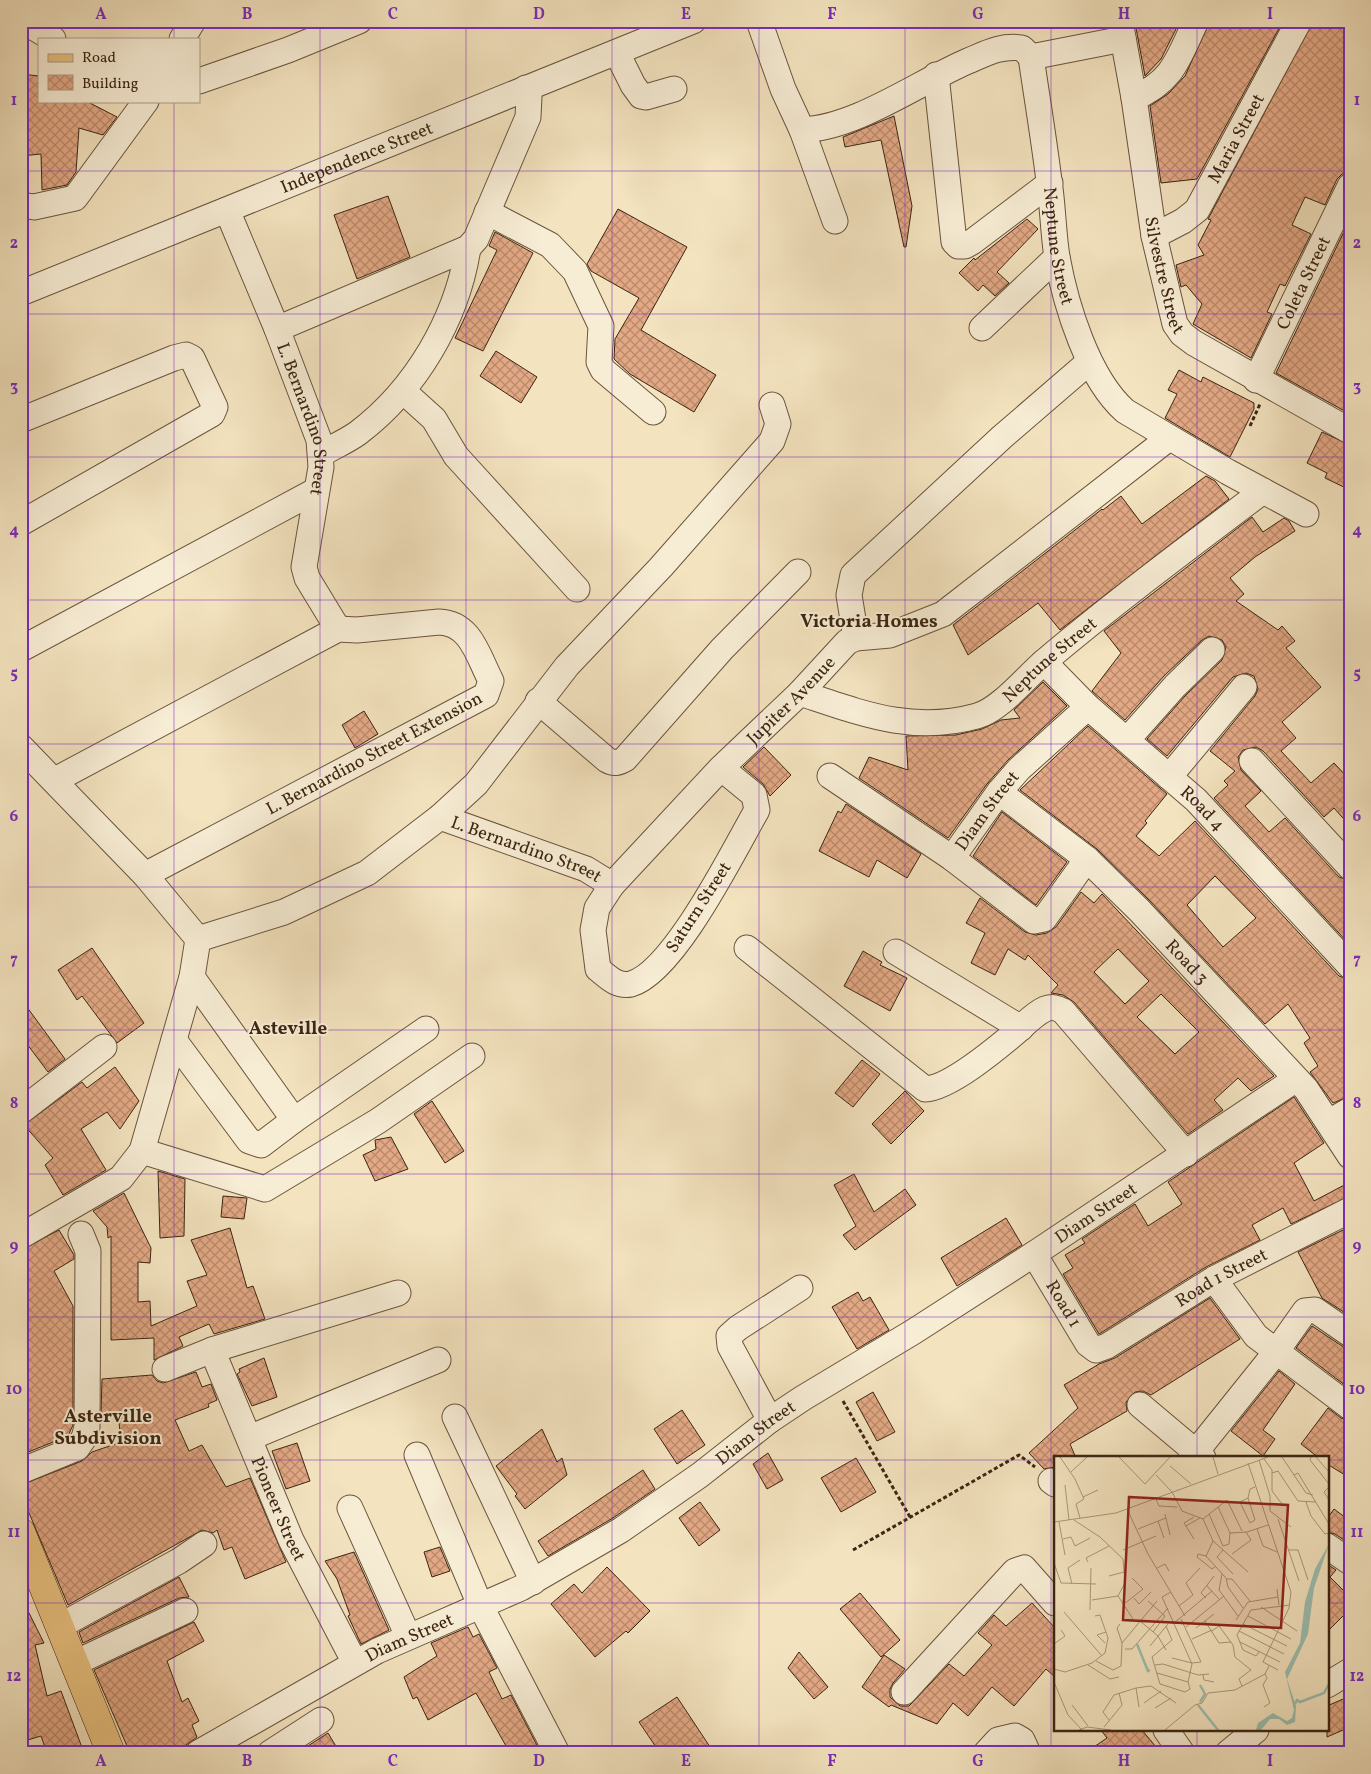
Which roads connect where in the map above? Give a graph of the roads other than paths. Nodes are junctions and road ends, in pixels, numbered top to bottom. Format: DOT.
graph roads {
  1 [pos="22,21"];
  2 [pos="193,21"];
  3 [pos="359,21"];
  4 [pos="693,21"];
  5 [pos="759,21"];
  6 [pos="1196,21"];
  7 [pos="1299,21"];
  8 [pos="1121,30"];
  9 [pos="51,38"];
  10 [pos="183,38"];
  11 [pos="617,52"];
  12 [pos="1031,57"];
  13 [pos="936,75"];
  14 [pos="200,81"];
  15 [pos="526,88"];
  16 [pos="674,89"];
  17 [pos="1134,98"];
  18 [pos="145,102"];
  19 [pos="802,130"];
  20 [pos="1050,183"];
  21 [pos="1350,186"];
  22 [pos="21,205"];
  23 [pos="227,210"];
  24 [pos="487,212"];
  25 [pos="834,221"];
  26 [pos="1154,236"];
  27 [pos="467,254"];
  28 [pos="1057,257"];
  29 [pos="21,293"];
  30 [pos="982,328"];
  31 [pos="277,329"];
  32 [pos="1090,362"];
  33 [pos="1256,380"];
  34 [pos="403,391"];
  35 [pos="772,405"];
  36 [pos="653,412"];
  37 [pos="21,420"];
  38 [pos="1349,429"];
  39 [pos="1170,438"];
  40 [pos="321,454"];
  41 [pos="315,491"];
  42 [pos="1263,491"];
  43 [pos="1306,514"];
  44 [pos="21,523"];
  45 [pos="798,572"];
  46 [pos="577,590"];
  47 [pos="338,628"];
  48 [pos="856,638"];
  49 [pos="21,648"];
  50 [pos="1212,650"];
  51 [pos="1044,662"];
  52 [pos="1244,687"];
  53 [pos="800,693"];
  54 [pos="538,701"];
  55 [pos="1088,707"];
  56 [pos="1127,740"];
  57 [pos="21,747"];
  58 [pos="1252,761"];
  59 [pos="721,768"];
  60 [pos="830,776"];
  61 [pos="1168,777"];
  62 [pos="55,780"];
  63 [pos="999,792"];
  64 [pos="440,817"];
  65 [pos="1346,855"];
  66 [pos="952,858"];
  67 [pos="1087,859"];
  68 [pos="146,875"];
  69 [pos="612,885"];
  70 [pos="198,939"];
  71 [pos="747,948"];
  72 [pos="896,952"];
  73 [pos="1350,966"];
  74 [pos="192,977"];
  75 [pos="1021,1028"];
  76 [pos="426,1029"];
  77 [pos="174,1040"];
  78 [pos="104,1047"];
  79 [pos="472,1056"];
  80 [pos="1296,1079"];
  81 [pos="21,1111"];
  82 [pos="1340,1116"];
  83 [pos="294,1120"];
  84 [pos="142,1151"];
  85 [pos="1186,1154"];
  86 [pos="1350,1156"];
  87 [pos="1350,1210"];
  88 [pos="81,1234"];
  89 [pos="21,1236"];
  90 [pos="1034,1254"];
  91 [pos="1214,1279"];
  92 [pos="800,1288"];
  93 [pos="398,1293"];
  94 [pos="1350,1334"];
  95 [pos="212,1350"];
  96 [pos="1096,1350"];
  97 [pos="1276,1352"];
  98 [pos="438,1360"];
  99 [pos="165,1369"];
  100 [pos="1140,1405"];
  101 [pos="1350,1407"];
  102 [pos="454,1417"];
  103 [pos="770,1420"];
  104 [pos="249,1438"];
  105 [pos="417,1455"];
  106 [pos="1197,1456"];
  107 [pos="21,1471"];
  108 [pos="350,1508"];
  109 [pos="21,1532"];
  110 [pos="204,1544"];
  111 [pos="1328,1547"];
  112 [pos="1350,1562"];
  113 [pos="533,1582"];
  114 [pos="1054,1602"];
  115 [pos="480,1605"];
  116 [pos="185,1611"];
  117 [pos="60,1626"];
  118 [pos="408,1636"];
  119 [pos="75,1663"];
  120 [pos="355,1663"];
  121 [pos="1350,1671"];
  122 [pos="1328,1684"];
  123 [pos="904,1692"];
  124 [pos="292,1699"];
  125 [pos="1167,1732"];
  126 [pos="1254,1732"];
  127 [pos="112,1753"];
  128 [pos="198,1753"];
  129 [pos="270,1753"];
  130 [pos="557,1753"];
  131 [pos="986,1753"];
  132 [pos="1028,1753"];
  133 [pos="1182,1753"];
  134 [pos="1228,1753"];
  1 -- 9 [label="street"];
  2 -- 10 [label="street"];
  3 -- 14 [label="street"];
  4 -- 11 [label="street, Independence Street"];
  5 -- 19 [label="street"];
  6 -- 17 [label="street"];
  7 -- 26 [label="street, Maria Street"];
  8 -- 12 [label="street"];
  8 -- 17 [label="street, Silvestre Street"];
  11 -- 15 [label="street, Independence Street"];
  11 -- 16 [label="street"];
  12 -- 13 [label="street"];
  12 -- 20 [label="street, Neptune Street"];
  13 -- 19 [label="street"];
  13 -- 20 [label="street"];
  15 -- 23 [label="street, Independence Street"];
  15 -- 24 [label="street"];
  17 -- 26 [label="street, Silvestre Street"];
  18 -- 22 [label="street"];
  19 -- 25 [label="street"];
  20 -- 28 [label="street, Neptune Street"];
  21 -- 33 [label="street, Coleta Street"];
  23 -- 29 [label="street, Independence Street"];
  23 -- 31 [label="street, L. Bernardino Street"];
  24 -- 27 [label="street"];
  24 -- 36 [label="street"];
  26 -- 33 [label="street, Silvestre Street"];
  27 -- 31 [label="street"];
  27 -- 34 [label="street"];
  28 -- 30 [label="street"];
  28 -- 32 [label="street, Neptune Street"];
  31 -- 40 [label="street, L. Bernardino Street"];
  32 -- 39 [label="street, Neptune Street"];
  32 -- 48 [label="street"];
  33 -- 38 [label="street, Silvestre Street"];
  34 -- 40 [label="street"];
  34 -- 46 [label="street"];
  35 -- 54 [label="street"];
  37 -- 44 [label="street"];
  39 -- 42 [label="street, Neptune Street"];
  39 -- 48 [label="street"];
  40 -- 41 [label="street, L. Bernardino Street"];
  41 -- 47 [label="street, L. Bernardino Street"];
  41 -- 49 [label="street"];
  42 -- 43 [label="street, Neptune Street"];
  42 -- 51 [label="street, Neptune Street"];
  45 -- 54 [label="street"];
  47 -- 62 [label="street"];
  47 -- 68 [label="street, L. Bernardino Street Extension"];
  48 -- 53 [label="street, Jupiter Avenue"];
  50 -- 56 [label="street"];
  51 -- 53 [label="street, Neptune Street"];
  51 -- 55 [label="street, Road 4"];
  52 -- 61 [label="street"];
  53 -- 59 [label="street, Jupiter Avenue"];
  54 -- 64 [label="street"];
  55 -- 56 [label="street, Road 4"];
  55 -- 63 [label="street, Diam Street"];
  56 -- 61 [label="street, Road 4"];
  57 -- 62 [label="street"];
  58 -- 65 [label="street"];
  59 -- 69 [label="street, Jupiter Avenue"];
  59 -- 69 [label="street, Saturn Street"];
  60 -- 66 [label="street, Diam Street"];
  61 -- 73 [label="street, Road 4"];
  62 -- 68 [label="street"];
  63 -- 66 [label="street, Diam Street"];
  63 -- 67 [label="street, Road 3"];
  64 -- 69 [label="street, L. Bernardino Street"];
  64 -- 70 [label="street"];
  66 -- 67 [label="street"];
  67 -- 80 [label="street, Road 3"];
  68 -- 70 [label="street"];
  70 -- 74 [label="street"];
  71 -- 75 [label="street"];
  72 -- 75 [label="street"];
  74 -- 77 [label="street"];
  74 -- 83 [label="street"];
  75 -- 85 [label="street"];
  76 -- 83 [label="street"];
  77 -- 83 [label="street"];
  77 -- 84 [label="street"];
  78 -- 81 [label="street"];
  79 -- 84 [label="street"];
  80 -- 82 [label="street, Road 3"];
  80 -- 85 [label="street, Diam Street"];
  82 -- 86 [label="street, Road 3"];
  84 -- 89 [label="street"];
  85 -- 90 [label="street, Diam Street"];
  87 -- 91 [label="street, Road 1 Street"];
  88 -- 107 [label="street"];
  90 -- 96 [label="street, Road 1"];
  90 -- 103 [label="street, Diam Street"];
  91 -- 96 [label="street, Road 1 Street"];
  91 -- 97 [label="street"];
  92 -- 103 [label="street"];
  93 -- 95 [label="street"];
  94 -- 97 [label="street"];
  95 -- 99 [label="street"];
  95 -- 104 [label="street, Pioneer Street"];
  97 -- 101 [label="street"];
  97 -- 106 [label="street"];
  98 -- 104 [label="street"];
  100 -- 106 [label="street"];
  102 -- 113 [label="street"];
  103 -- 113 [label="street, Diam Street"];
  104 -- 120 [label="street, Pioneer Street"];
  105 -- 115 [label="street"];
  108 -- 118 [label="street"];
  109 -- 117 [label="main road"];
  110 -- 117 [label="street"];
  111 -- 112 [label="street"];
  113 -- 115 [label="street, Diam Street"];
  114 -- 123 [label="street"];
  115 -- 118 [label="street, Diam Street"];
  115 -- 130 [label="street"];
  116 -- 119 [label="street"];
  117 -- 119 [label="main road"];
  118 -- 120 [label="street, Diam Street"];
  119 -- 127 [label="main road"];
  120 -- 124 [label="street, Diam Street"];
  121 -- 122 [label="street"];
  124 -- 128 [label="street, Diam Street"];
  124 -- 129 [label="street"];
  125 -- 133 [label="street"];
  126 -- 134 [label="street"];
  131 -- 132 [label="street"];
}
